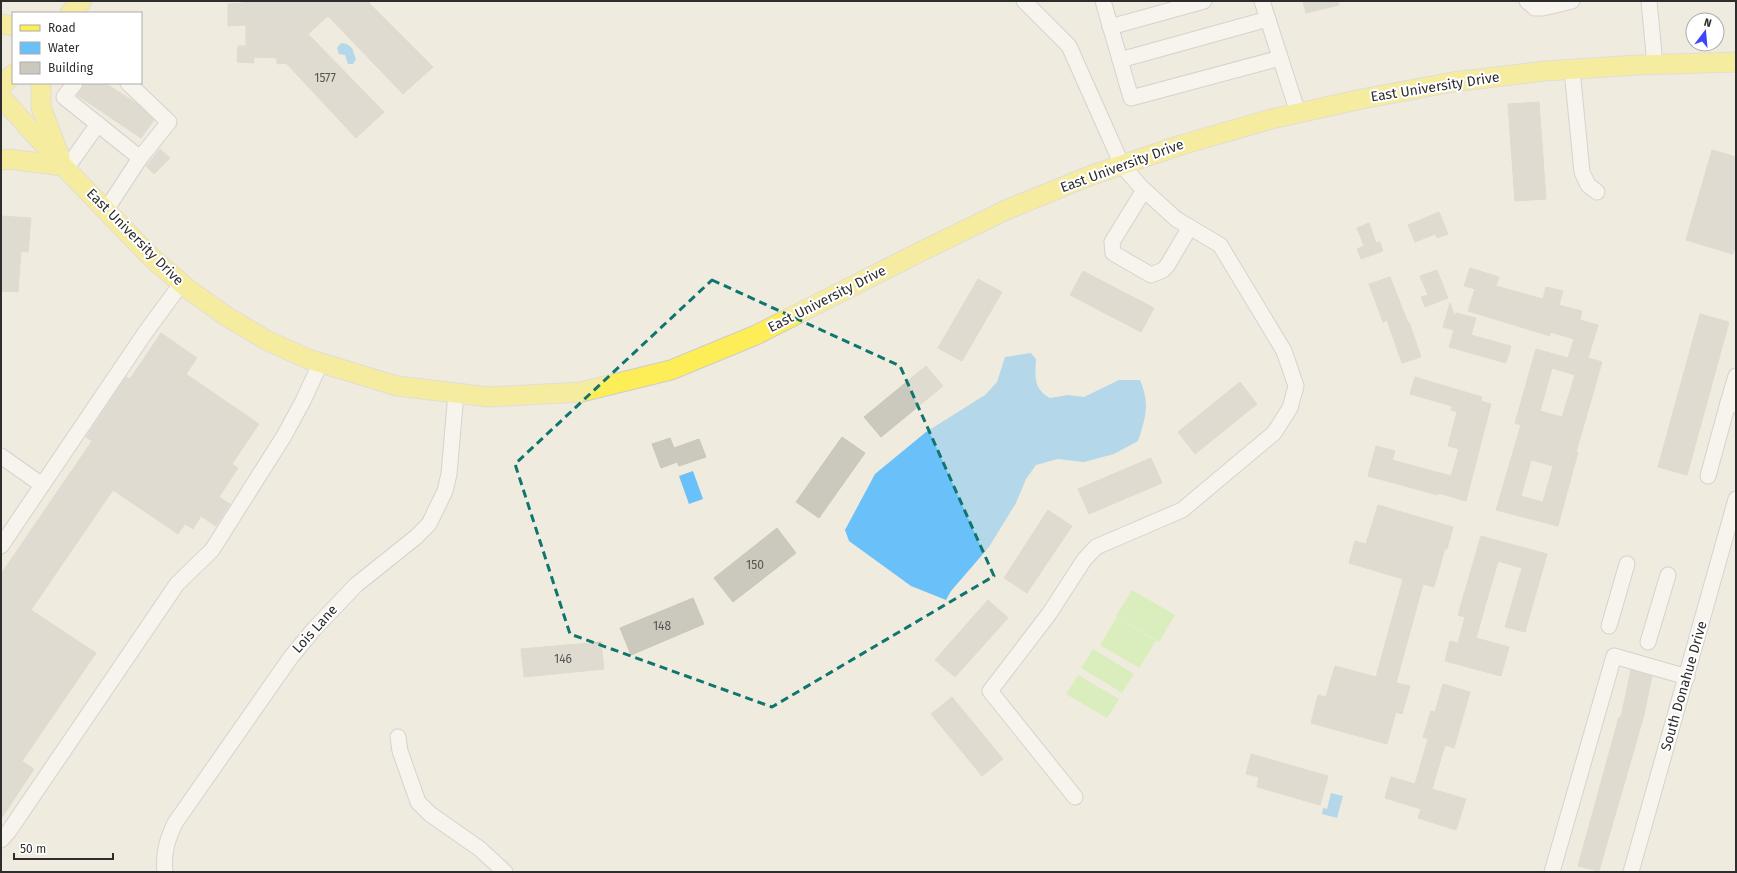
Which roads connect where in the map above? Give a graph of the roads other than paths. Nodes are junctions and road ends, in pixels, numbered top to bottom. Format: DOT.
graph roads {
  1 [pos="1024,1"];
  2 [pos="1103,1"];
  3 [pos="1204,1"];
  4 [pos="1262,1"];
  5 [pos="1527,1"];
  6 [pos="1572,1"];
  7 [pos="1649,1"];
  8 [pos="1268,19"];
  9 [pos="1,24"];
  10 [pos="12,26"];
  11 [pos="1110,26"];
  12 [pos="1280,58"];
  13 [pos="1120,60"];
  14 [pos="1736,62"];
  15 [pos="1655,65"];
  16 [pos="1572,70"];
  17 [pos="12,75"];
  18 [pos="41,84"];
  19 [pos="74,84"];
  20 [pos="129,84"];
  21 [pos="1,87"];
  22 [pos="1,97"];
  23 [pos="1298,113"];
  24 [pos="98,124"];
  25 [pos="140,158"];
  26 [pos="1,160"];
  27 [pos="1122,165"];
  28 [pos="65,167"];
  29 [pos="1144,190"];
  30 [pos="1597,192"];
  31 [pos="106,210"];
  32 [pos="1190,228"];
  33 [pos="181,284"];
  34 [pos="321,362"];
  35 [pos="1736,376"];
  36 [pos="456,393"];
  37 [pos="1732,404"];
  38 [pos="1,456"];
  39 [pos="1708,476"];
  40 [pos="42,485"];
  41 [pos="1736,499"];
  42 [pos="1,546"];
  43 [pos="1627,564"];
  44 [pos="1668,575"];
  45 [pos="1609,626"];
  46 [pos="1648,642"];
  47 [pos="1687,677"];
  48 [pos="398,737"];
  49 [pos="1075,797"];
  50 [pos="1,840"];
  51 [pos="165,872"];
  52 [pos="505,872"];
  53 [pos="1552,872"];
  54 [pos="1631,872"];
  1 -- 27 [label="street"];
  2 -- 11 [label="street"];
  3 -- 11 [label="street"];
  4 -- 8 [label="street"];
  5 -- 6 [label="street"];
  7 -- 15 [label="street"];
  8 -- 12 [label="street"];
  8 -- 13 [label="street"];
  9 -- 10 [label="main road"];
  11 -- 13 [label="street"];
  12 -- 13 [label="street"];
  12 -- 23 [label="street"];
  14 -- 15 [label="main road, East University Drive"];
  15 -- 16 [label="main road, East University Drive"];
  16 -- 23 [label="main road, East University Drive"];
  16 -- 30 [label="street"];
  17 -- 21 [label="main road"];
  18 -- 28 [label="main road"];
  19 -- 24 [label="street"];
  20 -- 25 [label="street"];
  22 -- 28 [label="main road, East University Drive"];
  23 -- 27 [label="main road, East University Drive"];
  24 -- 25 [label="street"];
  24 -- 28 [label="street"];
  25 -- 31 [label="street"];
  26 -- 28 [label="main road"];
  27 -- 29 [label="street"];
  27 -- 36 [label="main road, East University Drive"];
  28 -- 31 [label="main road, East University Drive"];
  29 -- 32 [label="street"];
  29 -- 32 [label="street"];
  31 -- 33 [label="main road, East University Drive"];
  32 -- 49 [label="street"];
  33 -- 34 [label="main road, East University Drive"];
  33 -- 40 [label="street"];
  34 -- 36 [label="main road, East University Drive"];
  34 -- 50 [label="street"];
  35 -- 37 [label="street"];
  36 -- 51 [label="street, Lois Lane"];
  37 -- 39 [label="street"];
  38 -- 40 [label="street"];
  40 -- 42 [label="street"];
  41 -- 47 [label="street, South Donahue Drive"];
  43 -- 45 [label="street"];
  44 -- 46 [label="street"];
  47 -- 53 [label="street"];
  47 -- 54 [label="street, South Donahue Drive"];
  48 -- 52 [label="street"];
}
